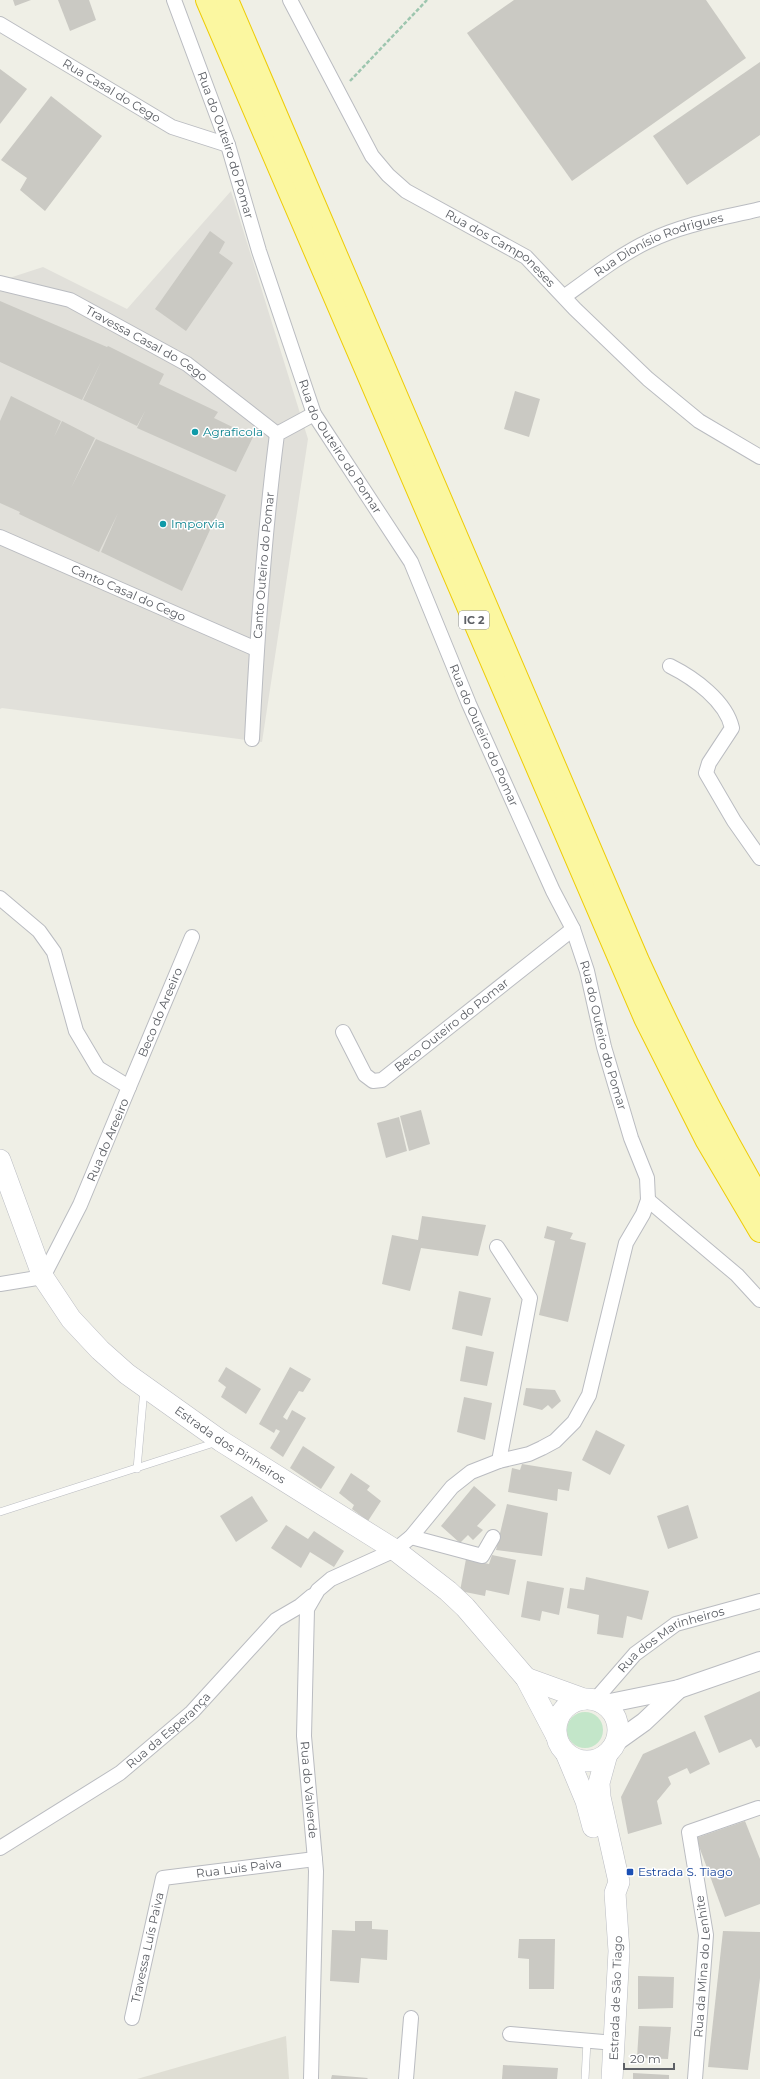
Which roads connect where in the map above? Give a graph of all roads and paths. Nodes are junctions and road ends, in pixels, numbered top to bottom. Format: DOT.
graph roads {
  1 [pos="174,0"];
  2 [pos="207,0"];
  3 [pos="227,0"];
  4 [pos="290,0"];
  5 [pos="427,0"];
  6 [pos="0,24"];
  7 [pos="339,92"];
  8 [pos="228,145"];
  9 [pos="760,209"];
  10 [pos="0,283"];
  11 [pos="565,296"];
  12 [pos="314,414"];
  13 [pos="278,434"];
  14 [pos="760,457"];
  15 [pos="0,537"];
  16 [pos="256,648"];
  17 [pos="670,666"];
  18 [pos="252,739"];
  19 [pos="760,858"];
  20 [pos="0,898"];
  21 [pos="573,929"];
  22 [pos="192,937"];
  23 [pos="343,1032"];
  24 [pos="129,1087"];
  25 [pos="0,1160"];
  26 [pos="760,1198"];
  27 [pos="648,1200"];
  28 [pos="760,1231"];
  29 [pos="497,1247"];
  30 [pos="43,1277"];
  31 [pos="0,1284"];
  32 [pos="760,1300"];
  33 [pos="144,1387"];
  34 [pos="221,1441"];
  35 [pos="499,1461"];
  36 [pos="137,1469"];
  37 [pos="0,1512"];
  38 [pos="411,1537"];
  39 [pos="494,1537"];
  40 [pos="395,1550"];
  41 [pos="318,1590"];
  42 [pos="760,1601"];
  43 [pos="760,1661"];
  44 [pos="526,1678"];
  45 [pos="679,1689"];
  46 [pos="594,1701"];
  47 [pos="561,1744"];
  48 [pos="611,1748"];
  49 [pos="759,1810"];
  50 [pos="0,1848"];
  51 [pos="315,1859"];
  52 [pos="163,1878"];
  53 [pos="615,1893"];
  54 [pos="132,2018"];
  55 [pos="411,2018"];
  56 [pos="510,2034"];
  57 [pos="588,2041"];
  58 [pos="615,2043"];
  59 [pos="311,2079"];
  60 [pos="406,2079"];
  61 [pos="585,2079"];
  62 [pos="612,2079"];
  63 [pos="695,2079"];
  1 -- 8 [label="street, Rua do Outeiro do Pomar"];
  2 -- 28 [label="highway, IC 2"];
  3 -- 26 [label="highway, IC 2"];
  4 -- 7 [label="street, Rua dos Camponeses"];
  5 -- 7 [label="path"];
  6 -- 8 [label="street, Rua Casal do Cego"];
  7 -- 11 [label="street, Rua dos Camponeses"];
  8 -- 12 [label="street, Rua do Outeiro do Pomar"];
  9 -- 11 [label="street, Rua Dionísio Rodrigues"];
  10 -- 13 [label="street, Travessa Casal do Cego"];
  11 -- 14 [label="street, Rua dos Camponeses"];
  12 -- 13 [label="street"];
  12 -- 21 [label="street, Rua do Outeiro do Pomar"];
  13 -- 16 [label="street, Canto Outeiro do Pomar"];
  15 -- 16 [label="street, Canto Casal do Cego"];
  16 -- 18 [label="street, Canto Outeiro do Pomar"];
  17 -- 19 [label="street"];
  20 -- 24 [label="street, Rua do Areeiro"];
  21 -- 23 [label="street, Beco Outeiro do Pomar"];
  21 -- 27 [label="street, Rua do Outeiro do Pomar"];
  22 -- 24 [label="street, Beco do Areeiro"];
  24 -- 30 [label="street, Rua do Areeiro"];
  25 -- 30 [label="main road, Estrada dos Pinheiros"];
  27 -- 32 [label="street"];
  27 -- 35 [label="street, Rua do Outeiro do Pomar"];
  29 -- 35 [label="street"];
  30 -- 31 [label="street"];
  30 -- 33 [label="main road, Estrada dos Pinheiros"];
  33 -- 34 [label="main road, Estrada dos Pinheiros"];
  33 -- 36 [label="lane"];
  34 -- 36 [label="lane"];
  34 -- 40 [label="main road, Estrada dos Pinheiros"];
  35 -- 38 [label="street, Rua do Outeiro do Pomar"];
  36 -- 37 [label="lane"];
  38 -- 39 [label="street"];
  38 -- 40 [label="street, Rua do Valverde"];
  40 -- 41 [label="street, Rua do Valverde"];
  40 -- 44 [label="main road, Estrada dos Pinheiros"];
  41 -- 50 [label="street, Rua da Esperança"];
  41 -- 51 [label="street, Rua do Valverde"];
  42 -- 46 [label="street, Rua dos Marinheiros"];
  43 -- 45 [label="street"];
  44 -- 46 [label="main road, Estrada dos Pinheiros"];
  44 -- 47 [label="main road, Estrada dos Pinheiros"];
  45 -- 46 [label="street"];
  45 -- 48 [label="street"];
  46 -- 47 [label="main road"];
  46 -- 48 [label="main road"];
  47 -- 48 [label="main road"];
  47 -- 53 [label="main road, Estrada de São Tiago"];
  48 -- 53 [label="main road, Estrada de São Tiago"];
  49 -- 63 [label="street, Rua da Mina do Lenhite"];
  51 -- 52 [label="street, Rua Luis Paiva"];
  51 -- 59 [label="street, Rua do Valverde"];
  52 -- 54 [label="street, Travessa Luís Paiva"];
  53 -- 58 [label="main road, Estrada de São Tiago"];
  55 -- 60 [label="street"];
  56 -- 57 [label="street"];
  57 -- 58 [label="street"];
  57 -- 61 [label="lane"];
  58 -- 62 [label="main road, Estrada de São Tiago"];
}
